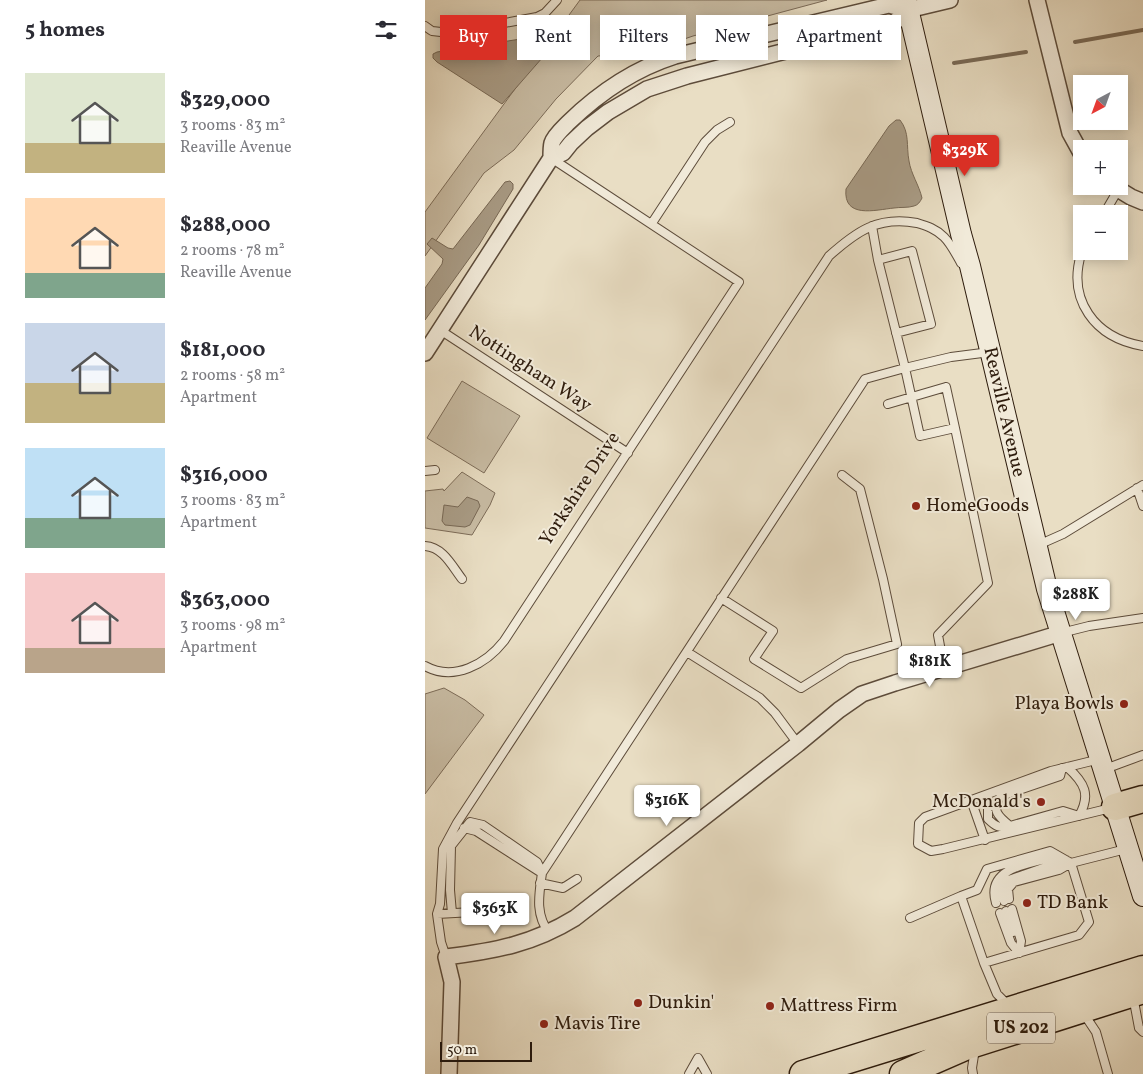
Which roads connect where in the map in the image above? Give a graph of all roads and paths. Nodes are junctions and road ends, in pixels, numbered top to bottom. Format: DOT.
graph roads {
  1 [pos="557,0"];
  2 [pos="950,0"];
  3 [pos="1037,0"];
  4 [pos="907,5"];
  5 [pos="425,26"];
  6 [pos="730,122"];
  7 [pos="1074,140"];
  8 [pos="551,158"];
  9 [pos="1128,194"];
  10 [pos="1143,202"];
  11 [pos="652,223"];
  12 [pos="872,226"];
  13 [pos="878,260"];
  14 [pos="1080,260"];
  15 [pos="975,286"];
  16 [pos="440,330"];
  17 [pos="896,333"];
  18 [pos="1143,346"];
  19 [pos="990,352"];
  20 [pos="425,353"];
  21 [pos="905,368"];
  22 [pos="912,397"];
  23 [pos="888,404"];
  24 [pos="955,428"];
  25 [pos="627,453"];
  26 [pos="435,470"];
  27 [pos="425,471"];
  28 [pos="842,475"];
  29 [pos="1140,486"];
  30 [pos="1143,506"];
  31 [pos="425,546"];
  32 [pos="1037,546"];
  33 [pos="462,579"];
  34 [pos="721,598"];
  35 [pos="1143,618"];
  36 [pos="1061,633"];
  37 [pos="687,652"];
  38 [pos="425,666"];
  39 [pos="944,668"];
  40 [pos="798,744"];
  41 [pos="1143,755"];
  42 [pos="1102,764"];
  43 [pos="1065,768"];
  44 [pos="1143,799"];
  45 [pos="971,800"];
  46 [pos="1115,807"];
  47 [pos="1079,816"];
  48 [pos="985,840"];
  49 [pos="1128,849"];
  50 [pos="1065,860"];
  51 [pos="542,873"];
  52 [pos="1140,874"];
  53 [pos="577,879"];
  54 [pos="540,883"];
  55 [pos="961,896"];
  56 [pos="1143,896"];
  57 [pos="473,912"];
  58 [pos="451,913"];
  59 [pos="437,914"];
  60 [pos="910,918"];
  61 [pos="549,933"];
  62 [pos="1019,953"];
  63 [pos="446,957"];
  64 [pos="984,963"];
  65 [pos="1143,969"];
  66 [pos="1138,992"];
  67 [pos="1013,1010"];
  68 [pos="1081,1010"];
  69 [pos="939,1032"];
  70 [pos="1143,1032"];
  71 [pos="976,1043"];
  72 [pos="449,1074"];
  73 [pos="689,1074"];
  74 [pos="707,1074"];
  75 [pos="803,1074"];
  76 [pos="851,1074"];
  77 [pos="903,1074"];
  78 [pos="973,1074"];
  79 [pos="1108,1074"];
  1 -- 5 [label="lane"];
  2 -- 4 [label="street"];
  3 -- 7 [label="street"];
  4 -- 8 [label="street"];
  4 -- 8 [label="street"];
  4 -- 15 [label="street, Reaville Avenue"];
  6 -- 11 [label="lane"];
  8 -- 11 [label="lane"];
  8 -- 16 [label="street"];
  9 -- 10 [label="street"];
  11 -- 25 [label="lane, Yorkshire Drive"];
  12 -- 13 [label="lane"];
  12 -- 15 [label="lane"];
  12 -- 59 [label="lane"];
  13 -- 17 [label="lane"];
  13 -- 17 [label="lane"];
  14 -- 18 [label="lane"];
  15 -- 19 [label="street, Reaville Avenue"];
  16 -- 20 [label="street"];
  16 -- 25 [label="lane, Nottingham Way"];
  17 -- 21 [label="lane"];
  19 -- 21 [label="lane"];
  19 -- 32 [label="street, Reaville Avenue"];
  21 -- 22 [label="lane"];
  21 -- 34 [label="lane"];
  22 -- 23 [label="lane"];
  22 -- 24 [label="lane"];
  22 -- 24 [label="lane"];
  24 -- 39 [label="lane"];
  25 -- 38 [label="lane, Yorkshire Drive"];
  26 -- 27 [label="lane"];
  28 -- 34 [label="lane"];
  29 -- 30 [label="lane"];
  29 -- 32 [label="lane"];
  31 -- 33 [label="lane"];
  32 -- 36 [label="street, Reaville Avenue"];
  34 -- 37 [label="lane"];
  35 -- 36 [label="lane"];
  36 -- 39 [label="street"];
  36 -- 42 [label="street, Reaville Avenue"];
  37 -- 40 [label="lane"];
  37 -- 51 [label="lane"];
  39 -- 40 [label="street"];
  40 -- 61 [label="street"];
  41 -- 42 [label="lane"];
  42 -- 43 [label="lane"];
  42 -- 46 [label="street, Reaville Avenue"];
  43 -- 45 [label="lane"];
  43 -- 47 [label="lane"];
  43 -- 47 [label="lane"];
  44 -- 46 [label="highway"];
  45 -- 48 [label="lane"];
  45 -- 48 [label="lane"];
  46 -- 47 [label="lane"];
  46 -- 49 [label="street, Reaville Avenue"];
  47 -- 48 [label="lane"];
  49 -- 50 [label="lane"];
  49 -- 52 [label="street, Reaville Avenue"];
  50 -- 50 [label="lane"];
  50 -- 55 [label="lane"];
  50 -- 62 [label="lane"];
  51 -- 54 [label="lane"];
  51 -- 58 [label="lane"];
  52 -- 56 [label="street, Reaville Avenue"];
  53 -- 54 [label="lane"];
  54 -- 61 [label="lane"];
  55 -- 60 [label="lane"];
  55 -- 64 [label="lane"];
  57 -- 58 [label="lane"];
  58 -- 59 [label="lane"];
  59 -- 63 [label="lane"];
  61 -- 63 [label="street"];
  62 -- 62 [label="lane"];
  62 -- 64 [label="lane"];
  63 -- 72 [label="street"];
  64 -- 67 [label="lane"];
  65 -- 67 [label="highway, US 202 / US 202"];
  66 -- 68 [label="highway, US 202 / US 202"];
  66 -- 70 [label="lane"];
  67 -- 69 [label="highway, US 202 / US 202"];
  68 -- 71 [label="highway, US 202 / US 202"];
  68 -- 79 [label="lane"];
  69 -- 75 [label="highway, US 202 / US 202"];
  69 -- 76 [label="highway"];
  71 -- 77 [label="highway, US 202 / US 202"];
  71 -- 78 [label="lane"];
  73 -- 74 [label="lane"];
}
